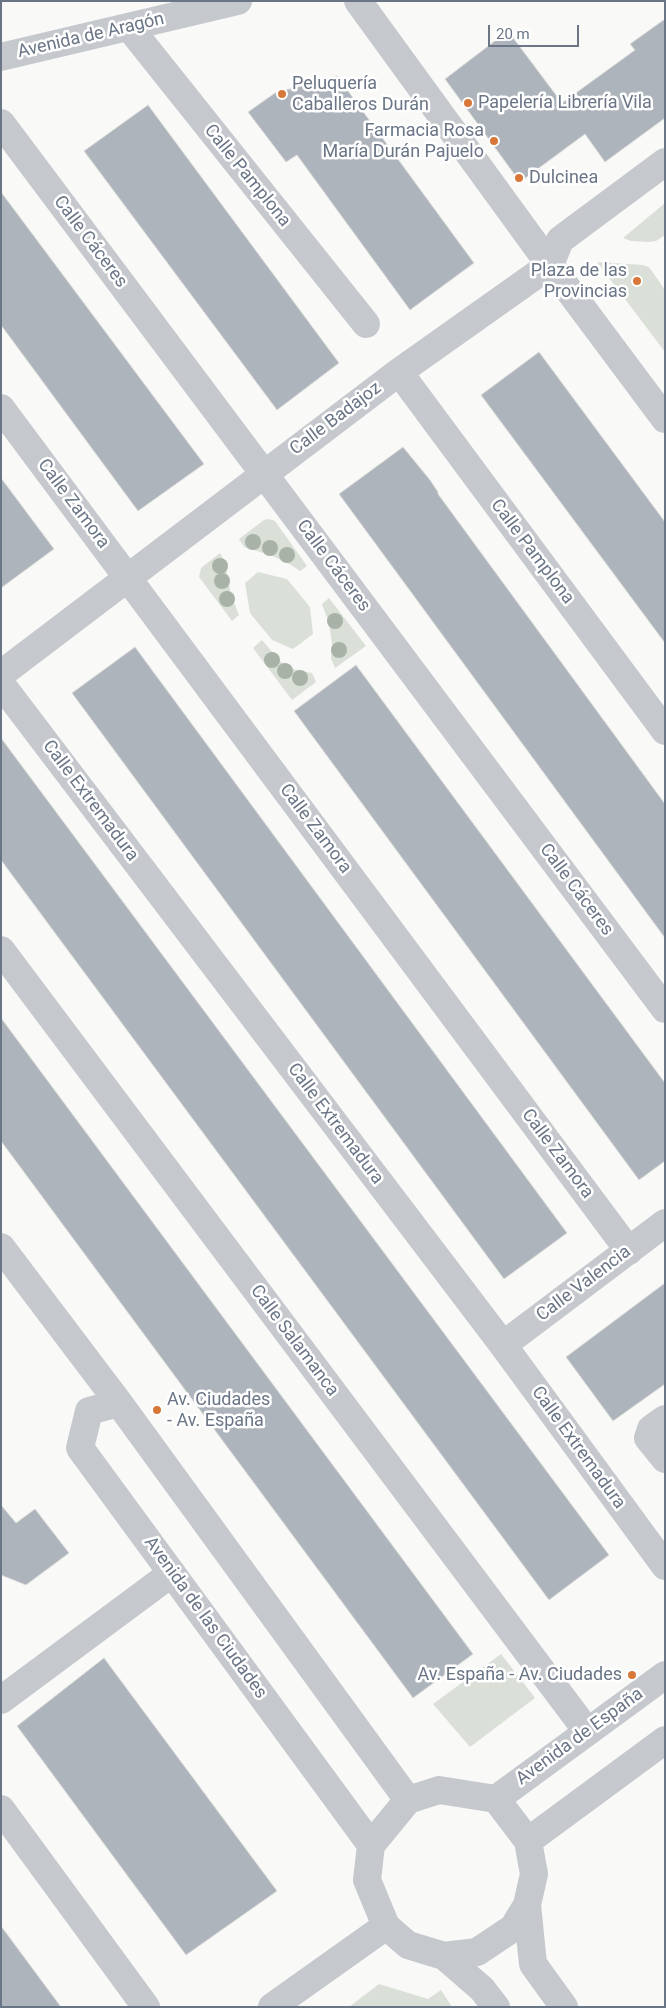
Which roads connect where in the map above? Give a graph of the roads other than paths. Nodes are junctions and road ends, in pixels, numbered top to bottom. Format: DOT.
graph roads {
  1 [pos="238,1"];
  2 [pos="358,1"];
  3 [pos="129,27"];
  4 [pos="1,57"];
  5 [pos="1,123"];
  6 [pos="665,162"];
  7 [pos="550,265"];
  8 [pos="366,324"];
  9 [pos="398,372"];
  10 [pos="1,408"];
  11 [pos="665,419"];
  12 [pos="264,474"];
  13 [pos="128,578"];
  14 [pos="1,674"];
  15 [pos="1,684"];
  16 [pos="665,731"];
  17 [pos="1,950"];
  18 [pos="665,1008"];
  19 [pos="665,1223"];
  20 [pos="1,1247"];
  21 [pos="628,1251"];
  22 [pos="503,1345"];
  23 [pos="119,1403"];
  24 [pos="665,1419"];
  25 [pos="665,1459"];
  26 [pos="665,1566"];
  27 [pos="172,1573"];
  28 [pos="665,1675"];
  29 [pos="1,1700"];
  30 [pos="587,1731"];
  31 [pos="665,1740"];
  32 [pos="496,1799"];
  33 [pos="408,1800"];
  34 [pos="1,1809"];
  35 [pos="528,1841"];
  36 [pos="371,1845"];
  37 [pos="527,1905"];
  38 [pos="386,1926"];
  39 [pos="444,1956"];
  40 [pos="146,2007"];
  41 [pos="272,2007"];
  42 [pos="496,2007"];
  43 [pos="564,2007"];
  1 -- 3 [label="street, Avenida de Aragón"];
  2 -- 7 [label="street"];
  3 -- 4 [label="street, Avenida de Aragón"];
  3 -- 8 [label="street, Calle Pamplona"];
  5 -- 12 [label="street, Calle Cáceres"];
  6 -- 7 [label="street"];
  7 -- 9 [label="street, Calle Badajoz"];
  7 -- 11 [label="street"];
  9 -- 12 [label="street, Calle Badajoz"];
  9 -- 16 [label="street, Calle Pamplona"];
  10 -- 13 [label="street, Calle Zamora"];
  12 -- 13 [label="street, Calle Badajoz"];
  12 -- 18 [label="street, Calle Cáceres"];
  13 -- 14 [label="street, Calle Badajoz"];
  13 -- 21 [label="street, Calle Zamora"];
  15 -- 22 [label="street, Calle Extremadura"];
  17 -- 30 [label="street, Calle Salamanca"];
  19 -- 21 [label="street, Calle Valencia"];
  20 -- 23 [label="street"];
  21 -- 22 [label="street, Calle Valencia"];
  22 -- 26 [label="street, Calle Extremadura"];
  23 -- 27 [label="street, Avenida de las Ciudades"];
  23 -- 33 [label="street"];
  24 -- 25 [label="street"];
  27 -- 29 [label="street"];
  27 -- 36 [label="street, Avenida de las Ciudades"];
  28 -- 30 [label="street, Avenida de España"];
  30 -- 32 [label="street, Avenida de España"];
  31 -- 35 [label="street"];
  32 -- 33 [label="street"];
  32 -- 35 [label="street"];
  33 -- 36 [label="street"];
  34 -- 40 [label="street"];
  35 -- 37 [label="street"];
  36 -- 38 [label="street"];
  37 -- 39 [label="street"];
  37 -- 43 [label="street"];
  38 -- 39 [label="street"];
  38 -- 41 [label="street"];
  39 -- 42 [label="street"];
}
